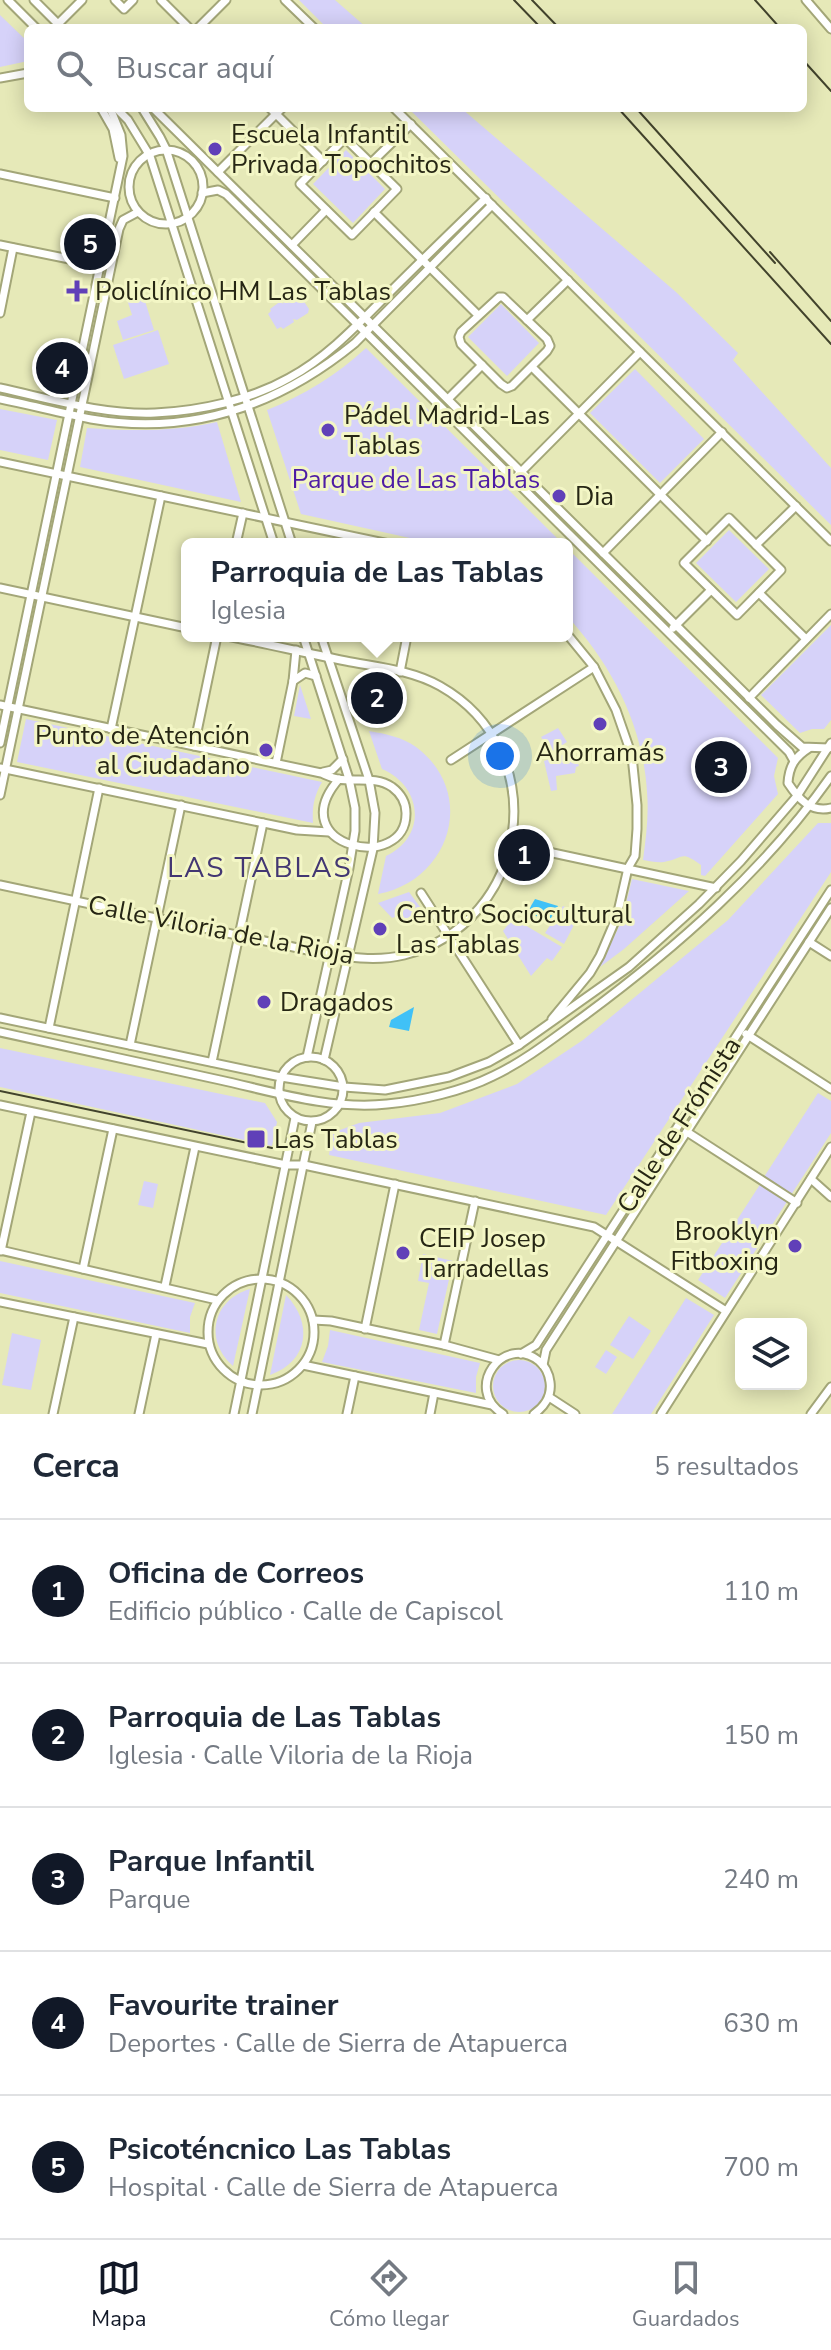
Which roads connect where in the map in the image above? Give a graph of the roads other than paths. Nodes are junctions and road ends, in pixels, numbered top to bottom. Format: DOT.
graph roads {
  1 [pos="8,0"];
  2 [pos="34,0"];
  3 [pos="82,0"];
  4 [pos="115,0"];
  5 [pos="133,0"];
  6 [pos="161,0"];
  7 [pos="226,0"];
  8 [pos="285,0"];
  9 [pos="806,0"];
  10 [pos="32,24"];
  11 [pos="58,24"];
  12 [pos="62,24"];
  13 [pos="185,24"];
  14 [pos="202,24"];
  15 [pos="310,24"];
  16 [pos="831,29"];
  17 [pos="24,74"];
  18 [pos="0,78"];
  19 [pos="103,112"];
  20 [pos="114,112"];
  21 [pos="118,112"];
  22 [pos="144,112"];
  23 [pos="157,112"];
  24 [pos="274,112"];
  25 [pos="278,112"];
  26 [pos="398,112"];
  27 [pos="411,124"];
  28 [pos="166,149"];
  29 [pos="150,156"];
  30 [pos="188,157"];
  31 [pos="323,161"];
  32 [pos="371,163"];
  33 [pos="120,165"];
  34 [pos="218,172"];
  35 [pos="0,174"];
  36 [pos="202,193"];
  37 [pos="115,198"];
  38 [pos="486,198"];
  39 [pos="492,205"];
  40 [pos="326,210"];
  41 [pos="138,212"];
  42 [pos="374,212"];
  43 [pos="188,217"];
  44 [pos="172,223"];
  45 [pos="0,245"];
  46 [pos="292,245"];
  47 [pos="13,248"];
  48 [pos="423,260"];
  49 [pos="99,265"];
  50 [pos="431,268"];
  51 [pos="568,280"];
  52 [pos="0,313"];
  53 [pos="478,315"];
  54 [pos="365,317"];
  55 [pos="527,320"];
  56 [pos="357,325"];
  57 [pos="373,325"];
  58 [pos="366,333"];
  59 [pos="640,352"];
  60 [pos="482,365"];
  61 [pos="532,367"];
  62 [pos="0,388"];
  63 [pos="245,397"];
  64 [pos="0,399"];
  65 [pos="448,399"];
  66 [pos="229,401"];
  67 [pos="72,404"];
  68 [pos="82,406"];
  69 [pos="249,407"];
  70 [pos="232,412"];
  71 [pos="70,414"];
  72 [pos="578,414"];
  73 [pos="80,416"];
  74 [pos="722,432"];
  75 [pos="0,462"];
  76 [pos="521,472"];
  77 [pos="56,475"];
  78 [pos="67,476"];
  79 [pos="513,479"];
  80 [pos="661,495"];
  81 [pos="161,496"];
  82 [pos="796,506"];
  83 [pos="243,513"];
  84 [pos="266,518"];
  85 [pos="285,522"];
  86 [pos="237,538"];
  87 [pos="272,538"];
  88 [pos="290,538"];
  89 [pos="361,538"];
  90 [pos="573,538"];
  91 [pos="573,538"];
  92 [pos="707,541"];
  93 [pos="831,541"];
  94 [pos="756,545"];
  95 [pos="603,553"];
  96 [pos="0,588"];
  97 [pos="711,590"];
  98 [pos="759,593"];
  99 [pos="31,595"];
  100 [pos="41,597"];
  101 [pos="831,614"];
  102 [pos="135,616"];
  103 [pos="676,625"];
  104 [pos="181,627"];
  105 [pos="668,632"];
  106 [pos="806,639"];
  107 [pos="573,641"];
  108 [pos="216,642"];
  109 [pos="257,642"];
  110 [pos="305,642"];
  111 [pos="323,642"];
  112 [pos="406,642"];
  113 [pos="296,650"];
  114 [pos="309,653"];
  115 [pos="329,657"];
  116 [pos="594,667"];
  117 [pos="400,672"];
  118 [pos="316,676"];
  119 [pos="293,681"];
  120 [pos="749,698"];
  121 [pos="4,706"];
  122 [pos="18,709"];
  123 [pos="111,729"];
  124 [pos="491,735"];
  125 [pos="0,743"];
  126 [pos="194,746"];
  127 [pos="830,747"];
  128 [pos="809,748"];
  129 [pos="343,759"];
  130 [pos="451,760"];
  131 [pos="794,761"];
  132 [pos="276,763"];
  133 [pos="3,768"];
  134 [pos="321,773"];
  135 [pos="831,776"];
  136 [pos="339,779"];
  137 [pos="349,779"];
  138 [pos="369,780"];
  139 [pos="99,788"];
  140 [pos="0,795"];
  141 [pos="797,796"];
  142 [pos="181,805"];
  143 [pos="810,806"];
  144 [pos="831,808"];
  145 [pos="263,823"];
  146 [pos="329,832"];
  147 [pos="353,844"];
  148 [pos="511,844"];
  149 [pos="373,849"];
  150 [pos="628,868"];
  151 [pos="0,885"];
  152 [pos="716,888"];
  153 [pos="831,890"];
  154 [pos="421,893"];
  155 [pos="75,900"];
  156 [pos="831,908"];
  157 [pos="157,918"];
  158 [pos="240,935"];
  159 [pos="448,936"];
  160 [pos="809,942"];
  161 [pos="331,955"];
  162 [pos="831,956"];
  163 [pos="348,957"];
  164 [pos="0,1018"];
  165 [pos="49,1028"];
  166 [pos="542,1030"];
  167 [pos="740,1030"];
  168 [pos="0,1032"];
  169 [pos="749,1036"];
  170 [pos="130,1045"];
  171 [pos="519,1045"];
  172 [pos="307,1057"];
  173 [pos="324,1060"];
  174 [pos="212,1062"];
  175 [pos="281,1077"];
  176 [pos="344,1087"];
  177 [pos="831,1089"];
  178 [pos="279,1093"];
  179 [pos="340,1104"];
  180 [pos="0,1105"];
  181 [pos="31,1112"];
  182 [pos="295,1118"];
  183 [pos="312,1122"];
  184 [pos="113,1129"];
  185 [pos="687,1132"];
  186 [pos="195,1147"];
  187 [pos="831,1147"];
  188 [pos="286,1165"];
  189 [pos="304,1165"];
  190 [pos="811,1179"];
  191 [pos="395,1184"];
  192 [pos="831,1197"];
  193 [pos="475,1201"];
  194 [pos="797,1203"];
  195 [pos="608,1234"];
  196 [pos="616,1240"];
  197 [pos="0,1250"];
  198 [pos="83,1269"];
  199 [pos="262,1279"];
  200 [pos="279,1283"];
  201 [pos="165,1286"];
  202 [pos="217,1300"];
  203 [pos="0,1302"];
  204 [pos="726,1311"];
  205 [pos="74,1317"];
  206 [pos="313,1320"];
  207 [pos="365,1329"];
  208 [pos="156,1334"];
  209 [pos="208,1344"];
  210 [pos="444,1345"];
  211 [pos="521,1354"];
  212 [pos="499,1360"];
  213 [pos="303,1365"];
  214 [pos="543,1365"];
  215 [pos="355,1376"];
  216 [pos="241,1380"];
  217 [pos="258,1384"];
  218 [pos="831,1387"];
  219 [pos="434,1393"];
  220 [pos="549,1397"];
  221 [pos="492,1405"];
  222 [pos="53,1414"];
  223 [pos="139,1414"];
  224 [pos="234,1414"];
  225 [pos="252,1414"];
  226 [pos="347,1414"];
  227 [pos="430,1414"];
  228 [pos="503,1414"];
  229 [pos="534,1414"];
  230 [pos="575,1414"];
  231 [pos="661,1414"];
  232 [pos="811,1414"];
  1 -- 10 [label="street"];
  2 -- 11 [label="street"];
  3 -- 12 [label="street"];
  4 -- 5 [label="street"];
  6 -- 13 [label="street"];
  7 -- 14 [label="street"];
  8 -- 15 [label="street"];
  9 -- 16 [label="street"];
  17 -- 18 [label="street"];
  19 -- 33 [label="street"];
  20 -- 33 [label="street"];
  21 -- 29 [label="street"];
  22 -- 28 [label="street"];
  23 -- 34 [label="street"];
  24 -- 34 [label="street"];
  25 -- 31 [label="street"];
  26 -- 27 [label="street"];
  27 -- 32 [label="street"];
  27 -- 38 [label="street"];
  28 -- 29 [label="street"];
  28 -- 30 [label="street"];
  28 -- 43 [label="street"];
  29 -- 41 [label="street"];
  29 -- 44 [label="street"];
  30 -- 34 [label="street"];
  30 -- 36 [label="street"];
  31 -- 32 [label="street"];
  31 -- 40 [label="street"];
  32 -- 42 [label="street"];
  33 -- 37 [label="street"];
  34 -- 46 [label="street"];
  35 -- 37 [label="street"];
  36 -- 43 [label="street"];
  36 -- 56 [label="street"];
  37 -- 49 [label="street"];
  38 -- 39 [label="street"];
  38 -- 48 [label="street"];
  39 -- 50 [label="street"];
  39 -- 51 [label="street"];
  40 -- 42 [label="street"];
  40 -- 46 [label="street"];
  41 -- 44 [label="street"];
  41 -- 68 [label="street"];
  42 -- 48 [label="street"];
  43 -- 44 [label="street"];
  43 -- 63 [label="street"];
  44 -- 66 [label="street"];
  45 -- 47 [label="street"];
  46 -- 54 [label="street"];
  47 -- 49 [label="street"];
  47 -- 52 [label="street"];
  48 -- 50 [label="street"];
  48 -- 54 [label="street"];
  49 -- 67 [label="street"];
  50 -- 53 [label="street"];
  50 -- 57 [label="street"];
  51 -- 55 [label="street"];
  51 -- 59 [label="street"];
  53 -- 55 [label="street"];
  53 -- 60 [label="street"];
  54 -- 56 [label="street"];
  54 -- 57 [label="street"];
  55 -- 61 [label="street"];
  56 -- 58 [label="street"];
  56 -- 63 [label="street"];
  57 -- 58 [label="street"];
  57 -- 65 [label="street"];
  58 -- 69 [label="street"];
  58 -- 79 [label="street"];
  59 -- 72 [label="street"];
  59 -- 74 [label="street"];
  60 -- 61 [label="street"];
  60 -- 65 [label="street"];
  61 -- 72 [label="street"];
  62 -- 67 [label="street"];
  63 -- 66 [label="street"];
  63 -- 69 [label="street"];
  64 -- 71 [label="street"];
  65 -- 76 [label="street"];
  66 -- 68 [label="street"];
  66 -- 70 [label="street"];
  67 -- 68 [label="street"];
  67 -- 71 [label="street"];
  68 -- 73 [label="street"];
  69 -- 70 [label="street"];
  69 -- 85 [label="street"];
  70 -- 73 [label="street"];
  70 -- 84 [label="street"];
  71 -- 73 [label="street"];
  71 -- 77 [label="street"];
  72 -- 76 [label="street"];
  72 -- 80 [label="street"];
  73 -- 78 [label="street"];
  74 -- 80 [label="street"];
  74 -- 82 [label="street"];
  75 -- 77 [label="street"];
  76 -- 79 [label="street"];
  76 -- 95 [label="street"];
  77 -- 78 [label="street"];
  77 -- 99 [label="street"];
  78 -- 81 [label="street"];
  78 -- 100 [label="street"];
  79 -- 90 [label="street"];
  80 -- 92 [label="street"];
  80 -- 95 [label="street"];
  81 -- 83 [label="street"];
  81 -- 102 [label="street"];
  82 -- 93 [label="street"];
  82 -- 94 [label="street"];
  83 -- 84 [label="street"];
  83 -- 86 [label="street"];
  84 -- 85 [label="street"];
  84 -- 87 [label="street"];
  85 -- 88 [label="street"];
  85 -- 89 [label="street"];
  91 -- 105 [label="street"];
  92 -- 94 [label="street"];
  92 -- 97 [label="street"];
  94 -- 98 [label="street"];
  95 -- 103 [label="street"];
  96 -- 99 [label="street"];
  97 -- 98 [label="street"];
  97 -- 103 [label="street"];
  98 -- 106 [label="street"];
  99 -- 100 [label="street"];
  99 -- 121 [label="street"];
  100 -- 102 [label="street"];
  100 -- 122 [label="street"];
  101 -- 106 [label="street"];
  102 -- 104 [label="street"];
  102 -- 123 [label="street"];
  103 -- 105 [label="street"];
  103 -- 120 [label="street"];
  105 -- 131 [label="street"];
  106 -- 120 [label="street"];
  107 -- 116 [label="street"];
  108 -- 126 [label="street"];
  109 -- 113 [label="street, Calle Viloria de la Rioja"];
  110 -- 114 [label="street"];
  111 -- 115 [label="street"];
  112 -- 117 [label="street"];
  113 -- 114 [label="street, Calle Viloria de la Rioja"];
  113 -- 119 [label="street"];
  114 -- 115 [label="street, Calle Viloria de la Rioja"];
  114 -- 118 [label="street"];
  115 -- 117 [label="street, Calle Viloria de la Rioja"];
  115 -- 138 [label="street"];
  116 -- 124 [label="street"];
  116 -- 150 [label="street"];
  117 -- 124 [label="street, Calle Viloria de la Rioja"];
  118 -- 119 [label="street"];
  118 -- 129 [label="street"];
  119 -- 132 [label="street"];
  120 -- 128 [label="street"];
  121 -- 122 [label="street"];
  121 -- 125 [label="street"];
  122 -- 123 [label="street"];
  122 -- 133 [label="street"];
  123 -- 126 [label="street"];
  124 -- 130 [label="street"];
  124 -- 148 [label="street, Calle Viloria de la Rioja"];
  126 -- 132 [label="street"];
  127 -- 128 [label="street"];
  127 -- 141 [label="street"];
  128 -- 131 [label="street"];
  129 -- 134 [label="street"];
  129 -- 137 [label="street"];
  131 -- 141 [label="street"];
  132 -- 134 [label="street"];
  133 -- 139 [label="street"];
  133 -- 140 [label="street"];
  134 -- 136 [label="street"];
  135 -- 143 [label="street"];
  136 -- 137 [label="street"];
  136 -- 146 [label="street"];
  137 -- 138 [label="street"];
  137 -- 147 [label="street"];
  138 -- 149 [label="street"];
  138 -- 149 [label="street"];
  139 -- 142 [label="street"];
  139 -- 155 [label="street"];
  141 -- 143 [label="street"];
  141 -- 152 [label="street"];
  142 -- 145 [label="street"];
  142 -- 157 [label="street"];
  143 -- 144 [label="street"];
  143 -- 179 [label="street"];
  145 -- 146 [label="street"];
  145 -- 158 [label="street"];
  146 -- 147 [label="street"];
  147 -- 149 [label="street"];
  147 -- 161 [label="street"];
  148 -- 150 [label="street"];
  148 -- 159 [label="street, Calle Viloria de la Rioja"];
  149 -- 163 [label="street"];
  150 -- 152 [label="street"];
  150 -- 166 [label="street"];
  151 -- 155 [label="street, Calle Viloria de la Rioja"];
  152 -- 166 [label="street"];
  153 -- 167 [label="street, Calle de Frómista"];
  154 -- 159 [label="street"];
  155 -- 157 [label="street, Calle Viloria de la Rioja"];
  155 -- 165 [label="street"];
  156 -- 160 [label="street, Calle de Frómista"];
  157 -- 158 [label="street, Calle Viloria de la Rioja"];
  157 -- 170 [label="street"];
  158 -- 161 [label="street, Calle Viloria de la Rioja"];
  158 -- 174 [label="street"];
  159 -- 163 [label="street, Calle Viloria de la Rioja"];
  159 -- 171 [label="street"];
  160 -- 162 [label="street"];
  160 -- 169 [label="street, Calle de Frómista"];
  161 -- 163 [label="street, Calle Viloria de la Rioja"];
  161 -- 172 [label="street"];
  163 -- 173 [label="street"];
  164 -- 165 [label="street"];
  165 -- 170 [label="street"];
  166 -- 171 [label="street"];
  167 -- 169 [label="street"];
  167 -- 195 [label="street, Calle de Frómista"];
  168 -- 178 [label="street"];
  169 -- 177 [label="street"];
  169 -- 185 [label="street, Calle de Frómista"];
  170 -- 174 [label="street"];
  171 -- 176 [label="street"];
  172 -- 173 [label="street"];
  172 -- 175 [label="street"];
  173 -- 176 [label="street"];
  174 -- 175 [label="street"];
  175 -- 176 [label="street"];
  175 -- 178 [label="street"];
  176 -- 179 [label="street"];
  178 -- 179 [label="street"];
  178 -- 182 [label="street"];
  179 -- 183 [label="street"];
  180 -- 181 [label="street"];
  181 -- 184 [label="street"];
  181 -- 197 [label="street"];
  182 -- 183 [label="street"];
  182 -- 188 [label="street"];
  183 -- 189 [label="street"];
  184 -- 186 [label="street"];
  184 -- 198 [label="street"];
  185 -- 194 [label="street, Calle de Frómista"];
  185 -- 196 [label="street, Calle de Frómista"];
  186 -- 188 [label="street"];
  186 -- 201 [label="street"];
  187 -- 190 [label="street"];
  188 -- 189 [label="street"];
  188 -- 199 [label="street"];
  189 -- 191 [label="street"];
  189 -- 200 [label="street"];
  190 -- 192 [label="street"];
  190 -- 194 [label="street"];
  191 -- 193 [label="street"];
  191 -- 207 [label="street"];
  193 -- 195 [label="street"];
  193 -- 210 [label="street"];
  194 -- 204 [label="street"];
  195 -- 196 [label="street"];
  195 -- 211 [label="street, Calle de Frómista"];
  196 -- 204 [label="street"];
  196 -- 214 [label="street, Calle de Frómista"];
  197 -- 198 [label="street"];
  198 -- 201 [label="street"];
  199 -- 200 [label="street"];
  199 -- 202 [label="street"];
  199 -- 216 [label="street"];
  200 -- 206 [label="street"];
  200 -- 217 [label="street"];
  201 -- 202 [label="street"];
  202 -- 209 [label="street"];
  203 -- 205 [label="street"];
  204 -- 231 [label="street"];
  205 -- 208 [label="street"];
  205 -- 222 [label="street"];
  206 -- 207 [label="street"];
  206 -- 213 [label="street"];
  207 -- 210 [label="street"];
  208 -- 209 [label="street"];
  208 -- 223 [label="street"];
  209 -- 216 [label="street"];
  210 -- 212 [label="street"];
  211 -- 212 [label="street"];
  211 -- 214 [label="street"];
  212 -- 221 [label="street"];
  213 -- 215 [label="street"];
  213 -- 217 [label="street"];
  214 -- 220 [label="street"];
  215 -- 219 [label="street"];
  215 -- 226 [label="street"];
  216 -- 217 [label="street"];
  216 -- 224 [label="street"];
  217 -- 225 [label="street"];
  218 -- 232 [label="street"];
  219 -- 221 [label="street"];
  219 -- 227 [label="street"];
  220 -- 229 [label="street"];
  220 -- 230 [label="street"];
  221 -- 228 [label="street"];
}
